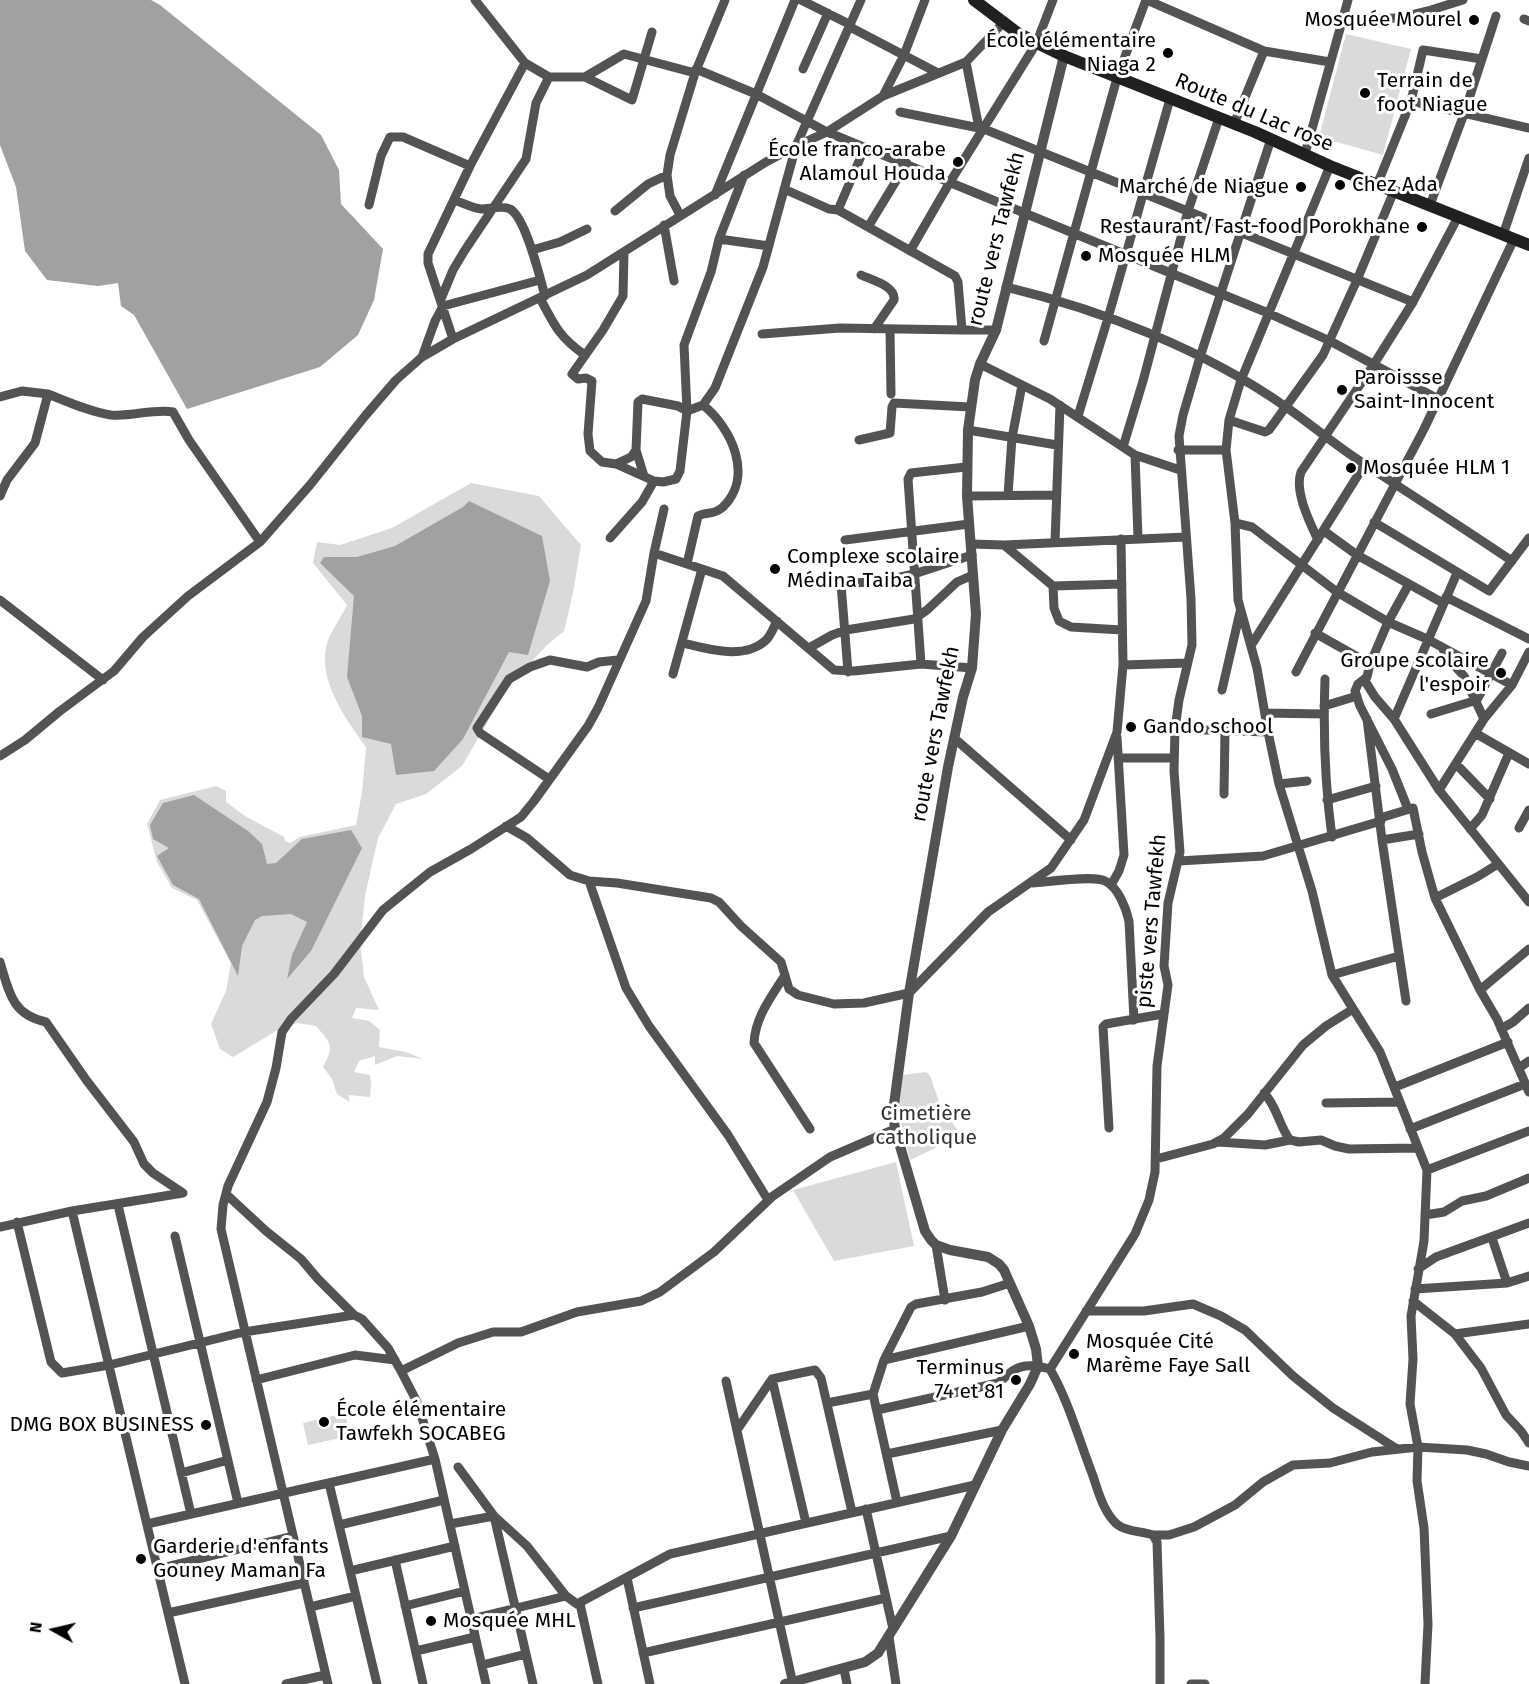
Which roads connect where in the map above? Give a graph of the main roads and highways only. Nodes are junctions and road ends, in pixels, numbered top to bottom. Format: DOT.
graph roads {
  1 [pos="974,0"];
  2 [pos="1529,245"];
  1 -- 2 [label="main road, Route du Lac rose"];
}
